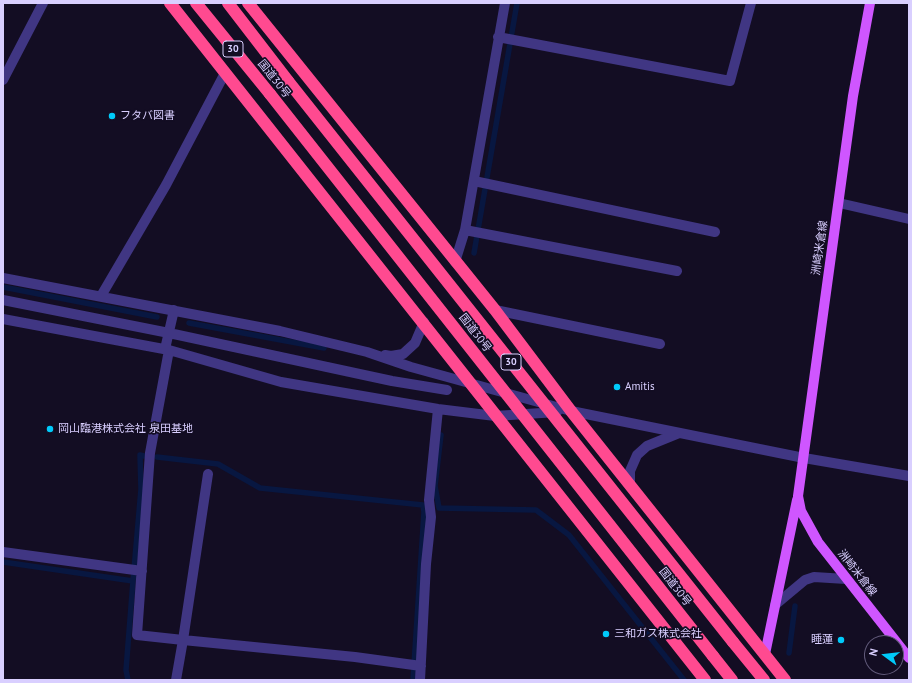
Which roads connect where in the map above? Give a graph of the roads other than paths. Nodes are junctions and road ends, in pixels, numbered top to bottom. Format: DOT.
graph roads {
  1 [pos="42,3"];
  2 [pos="170,3"];
  3 [pos="196,3"];
  4 [pos="228,3"];
  5 [pos="248,3"];
  6 [pos="505,3"];
  7 [pos="751,3"];
  8 [pos="870,3"];
  9 [pos="505,38"];
  10 [pos="225,73"];
  11 [pos="3,80"];
  12 [pos="481,182"];
  13 [pos="838,203"];
  14 [pos="909,219"];
  15 [pos="473,231"];
  16 [pos="715,232"];
  17 [pos="456,262"];
  18 [pos="677,271"];
  19 [pos="3,278"];
  20 [pos="101,296"];
  21 [pos="3,300"];
  22 [pos="174,310"];
  23 [pos="495,310"];
  24 [pos="3,319"];
  25 [pos="424,322"];
  26 [pos="169,333"];
  27 [pos="660,344"];
  28 [pos="167,349"];
  29 [pos="367,352"];
  30 [pos="472,383"];
  31 [pos="447,390"];
  32 [pos="438,409"];
  33 [pos="571,411"];
  34 [pos="495,416"];
  35 [pos="679,433"];
  36 [pos="804,458"];
  37 [pos="208,474"];
  38 [pos="909,476"];
  39 [pos="630,484"];
  40 [pos="798,496"];
  41 [pos="3,552"];
  42 [pos="135,570"];
  43 [pos="846,579"];
  44 [pos="775,605"];
  45 [pos="183,640"];
  46 [pos="765,654"];
  47 [pos="909,658"];
  48 [pos="416,665"];
  49 [pos="176,680"];
  50 [pos="420,680"];
  51 [pos="705,680"];
  52 [pos="732,680"];
  53 [pos="764,680"];
  54 [pos="785,680"];
  1 -- 11 [label="street"];
  2 -- 10 [label="highway"];
  3 -- 52 [label="highway, 国道30号 / 30, bridge"];
  4 -- 53 [label="highway, 国道30号 / 30, bridge"];
  5 -- 17 [label="highway"];
  6 -- 9 [label="street"];
  7 -- 9 [label="street"];
  8 -- 13 [label="main road, 洲崎米倉線"];
  9 -- 12 [label="street"];
  10 -- 20 [label="street"];
  10 -- 25 [label="highway"];
  12 -- 15 [label="street"];
  12 -- 16 [label="street"];
  13 -- 14 [label="street"];
  13 -- 36 [label="main road, 洲崎米倉線"];
  15 -- 17 [label="street"];
  15 -- 18 [label="street"];
  17 -- 23 [label="highway"];
  19 -- 20 [label="street"];
  20 -- 22 [label="street"];
  21 -- 26 [label="street"];
  22 -- 26 [label="street"];
  22 -- 29 [label="street"];
  23 -- 27 [label="street"];
  23 -- 33 [label="highway"];
  24 -- 28 [label="street"];
  25 -- 29 [label="street"];
  25 -- 30 [label="highway"];
  26 -- 28 [label="street"];
  26 -- 31 [label="street"];
  28 -- 32 [label="street"];
  28 -- 42 [label="street"];
  29 -- 30 [label="street"];
  30 -- 33 [label="street"];
  30 -- 34 [label="highway"];
  32 -- 34 [label="street"];
  32 -- 48 [label="street"];
  33 -- 34 [label="street"];
  33 -- 35 [label="street"];
  33 -- 39 [label="highway"];
  34 -- 51 [label="highway"];
  35 -- 36 [label="street"];
  35 -- 39 [label="street"];
  36 -- 38 [label="street"];
  36 -- 40 [label="main road, 洲崎米倉線"];
  37 -- 45 [label="street"];
  39 -- 46 [label="highway"];
  40 -- 43 [label="main road, 洲崎米倉線"];
  40 -- 44 [label="main road, 洲崎米倉線"];
  41 -- 42 [label="street"];
  42 -- 45 [label="street"];
  43 -- 44 [label="street"];
  43 -- 47 [label="main road, 洲崎米倉線"];
  44 -- 46 [label="main road, 洲崎米倉線"];
  45 -- 48 [label="street"];
  45 -- 49 [label="street"];
  46 -- 54 [label="highway"];
  48 -- 50 [label="street"];
}
